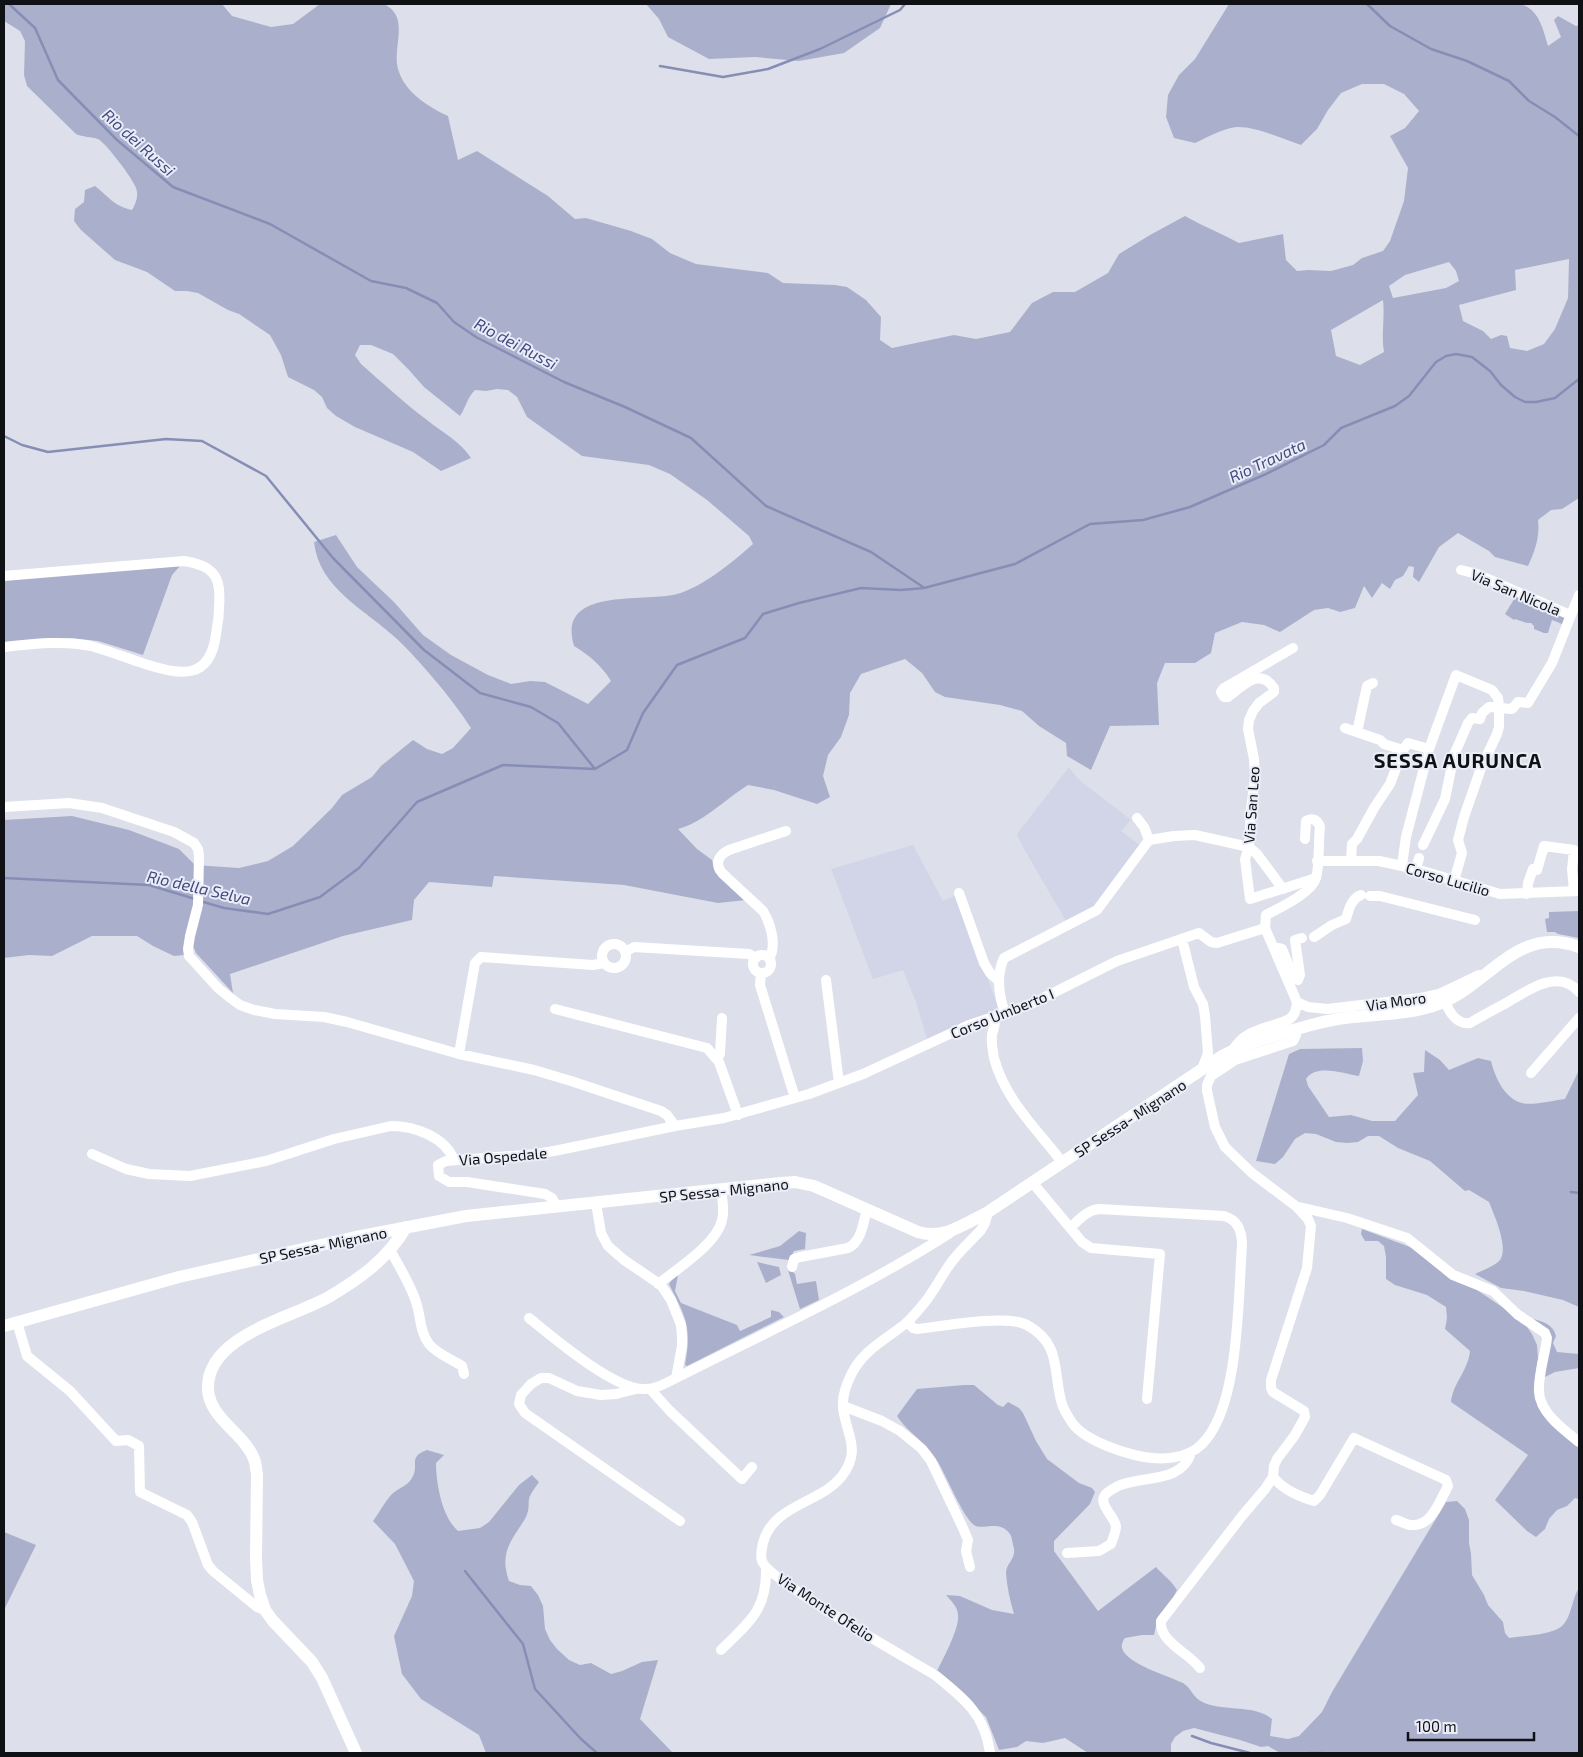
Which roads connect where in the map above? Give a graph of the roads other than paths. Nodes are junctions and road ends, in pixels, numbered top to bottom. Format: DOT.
graph roads {
  1 [pos="1461,570"];
  2 [pos="4,576"];
  3 [pos="1579,595"];
  4 [pos="1570,615"];
  5 [pos="4,647"];
  6 [pos="1293,648"];
  7 [pos="1373,683"];
  8 [pos="1499,707"];
  9 [pos="1345,728"];
  10 [pos="1357,732"];
  11 [pos="1429,749"];
  12 [pos="1403,750"];
  13 [pos="4,807"];
  14 [pos="1137,818"];
  15 [pos="786,831"];
  16 [pos="1305,839"];
  17 [pos="1149,840"];
  18 [pos="1423,844"];
  19 [pos="1249,847"];
  20 [pos="1419,858"];
  21 [pos="1351,860"];
  22 [pos="1317,861"];
  23 [pos="1402,865"];
  24 [pos="1416,869"];
  25 [pos="1316,878"];
  26 [pos="1454,881"];
  27 [pos="1283,889"];
  28 [pos="1576,891"];
  29 [pos="959,893"];
  30 [pos="1527,894"];
  31 [pos="1475,920"];
  32 [pos="1266,928"];
  33 [pos="1314,937"];
  34 [pos="1302,938"];
  35 [pos="1182,939"];
  36 [pos="1579,947"];
  37 [pos="1274,949"];
  38 [pos="625,952"];
  39 [pos="756,958"];
  40 [pos="769,958"];
  41 [pos="604,963"];
  42 [pos="1491,969"];
  43 [pos="761,973"];
  44 [pos="826,980"];
  45 [pos="999,981"];
  46 [pos="1579,992"];
  47 [pos="1297,1002"];
  48 [pos="1445,1002"];
  49 [pos="555,1009"];
  50 [pos="1000,1015"];
  51 [pos="722,1018"];
  52 [pos="1579,1018"];
  53 [pos="1295,1030"];
  54 [pos="1234,1050"];
  55 [pos="459,1054"];
  56 [pos="717,1059"];
  57 [pos="1200,1072"];
  58 [pos="1531,1073"];
  59 [pos="839,1083"];
  60 [pos="795,1098"];
  61 [pos="738,1115"];
  62 [pos="675,1126"];
  63 [pos="92,1154"];
  64 [pos="454,1160"];
  65 [pos="1062,1162"];
  66 [pos="1032,1182"];
  67 [pos="721,1189"];
  68 [pos="596,1203"];
  69 [pos="557,1207"];
  70 [pos="1296,1207"];
  71 [pos="867,1209"];
  72 [pos="988,1212"];
  73 [pos="406,1228"];
  74 [pos="1070,1228"];
  75 [pos="952,1231"];
  76 [pos="390,1250"];
  77 [pos="792,1267"];
  78 [pos="658,1284"];
  79 [pos="529,1318"];
  80 [pos="17,1322"];
  81 [pos="907,1322"];
  82 [pos="4,1326"];
  83 [pos="464,1374"];
  84 [pos="678,1377"];
  85 [pos="636,1388"];
  86 [pos="650,1389"];
  87 [pos="1147,1399"];
  88 [pos="843,1406"];
  89 [pos="1579,1442"];
  90 [pos="1191,1453"];
  91 [pos="752,1468"];
  92 [pos="1273,1477"];
  93 [pos="1396,1520"];
  94 [pos="680,1521"];
  95 [pos="1067,1553"];
  96 [pos="970,1567"];
  97 [pos="766,1569"];
  98 [pos="265,1610"];
  99 [pos="721,1650"];
  100 [pos="1200,1668"];
  101 [pos="356,1753"];
  102 [pos="990,1753"];
  1 -- 4 [label="street, Via San Nicola"];
  2 -- 5 [label="street"];
  3 -- 4 [label="street"];
  4 -- 8 [label="street"];
  6 -- 19 [label="street, Via San Leo"];
  7 -- 10 [label="street"];
  8 -- 11 [label="street"];
  8 -- 18 [label="street"];
  8 -- 26 [label="street"];
  9 -- 10 [label="street"];
  10 -- 12 [label="street"];
  11 -- 12 [label="street"];
  11 -- 23 [label="street"];
  12 -- 21 [label="street"];
  13 -- 55 [label="street"];
  14 -- 17 [label="street"];
  15 -- 40 [label="street"];
  16 -- 22 [label="street"];
  17 -- 19 [label="street"];
  17 -- 45 [label="street"];
  19 -- 27 [label="street"];
  19 -- 27 [label="street, Via San Leo"];
  20 -- 24 [label="street"];
  21 -- 22 [label="street, Corso Lucilio"];
  21 -- 23 [label="street, Corso Lucilio"];
  22 -- 25 [label="street"];
  23 -- 24 [label="street, Corso Lucilio"];
  24 -- 26 [label="street, Corso Lucilio"];
  25 -- 27 [label="street"];
  25 -- 32 [label="street"];
  26 -- 30 [label="street, Corso Lucilio"];
  28 -- 30 [label="street, Corso Lucilio"];
  28 -- 30 [label="street"];
  29 -- 45 [label="street"];
  31 -- 33 [label="street"];
  32 -- 35 [label="street, Corso Umberto I"];
  32 -- 37 [label="street"];
  34 -- 37 [label="street"];
  35 -- 50 [label="street, Corso Umberto I"];
  35 -- 57 [label="street"];
  36 -- 42 [label="street, SP Sessa- Mignano"];
  37 -- 47 [label="street"];
  38 -- 39 [label="street"];
  38 -- 41 [label="street"];
  38 -- 41 [label="street"];
  39 -- 40 [label="street"];
  39 -- 43 [label="street"];
  40 -- 43 [label="street"];
  41 -- 55 [label="street"];
  42 -- 47 [label="street, Via Moro"];
  42 -- 48 [label="street, SP Sessa- Mignano"];
  43 -- 60 [label="street"];
  44 -- 59 [label="street"];
  45 -- 50 [label="street"];
  46 -- 48 [label="street"];
  47 -- 54 [label="street"];
  48 -- 53 [label="street, SP Sessa- Mignano"];
  49 -- 56 [label="street"];
  50 -- 59 [label="street, Corso Umberto I"];
  50 -- 65 [label="street"];
  51 -- 56 [label="street"];
  52 -- 58 [label="street"];
  53 -- 54 [label="street, SP Sessa- Mignano"];
  53 -- 70 [label="street"];
  54 -- 57 [label="street, SP Sessa- Mignano"];
  55 -- 62 [label="street"];
  56 -- 61 [label="street"];
  57 -- 65 [label="street, SP Sessa- Mignano"];
  59 -- 60 [label="street, Corso Umberto I"];
  60 -- 61 [label="street, Corso Umberto I"];
  61 -- 62 [label="street, Corso Umberto I"];
  62 -- 64 [label="street, Via Ospedale"];
  63 -- 64 [label="street"];
  64 -- 69 [label="street, Via Ospedale"];
  65 -- 66 [label="street, SP Sessa- Mignano"];
  66 -- 72 [label="street, SP Sessa- Mignano"];
  66 -- 74 [label="street"];
  67 -- 68 [label="street, SP Sessa- Mignano"];
  67 -- 71 [label="street, SP Sessa- Mignano"];
  67 -- 78 [label="street"];
  68 -- 69 [label="street, SP Sessa- Mignano"];
  68 -- 78 [label="street"];
  69 -- 73 [label="street, SP Sessa- Mignano"];
  70 -- 89 [label="street"];
  70 -- 92 [label="street"];
  71 -- 75 [label="street, SP Sessa- Mignano"];
  71 -- 77 [label="street"];
  72 -- 75 [label="street, SP Sessa- Mignano"];
  72 -- 81 [label="street, Via Monte Ofelio"];
  73 -- 76 [label="street"];
  73 -- 80 [label="street, SP Sessa- Mignano"];
  74 -- 87 [label="street"];
  74 -- 90 [label="street"];
  75 -- 84 [label="street"];
  76 -- 83 [label="street"];
  76 -- 98 [label="street"];
  78 -- 84 [label="street"];
  79 -- 85 [label="street"];
  80 -- 82 [label="street, SP Sessa- Mignano"];
  80 -- 98 [label="street"];
  81 -- 88 [label="street, Via Monte Ofelio"];
  81 -- 90 [label="street"];
  84 -- 86 [label="street"];
  85 -- 86 [label="street"];
  85 -- 94 [label="street"];
  86 -- 91 [label="street"];
  88 -- 96 [label="street"];
  88 -- 97 [label="street, Via Monte Ofelio"];
  90 -- 95 [label="street"];
  92 -- 93 [label="street"];
  92 -- 100 [label="street"];
  97 -- 99 [label="street"];
  97 -- 102 [label="street, Via Monte Ofelio"];
  98 -- 101 [label="street"];
}
